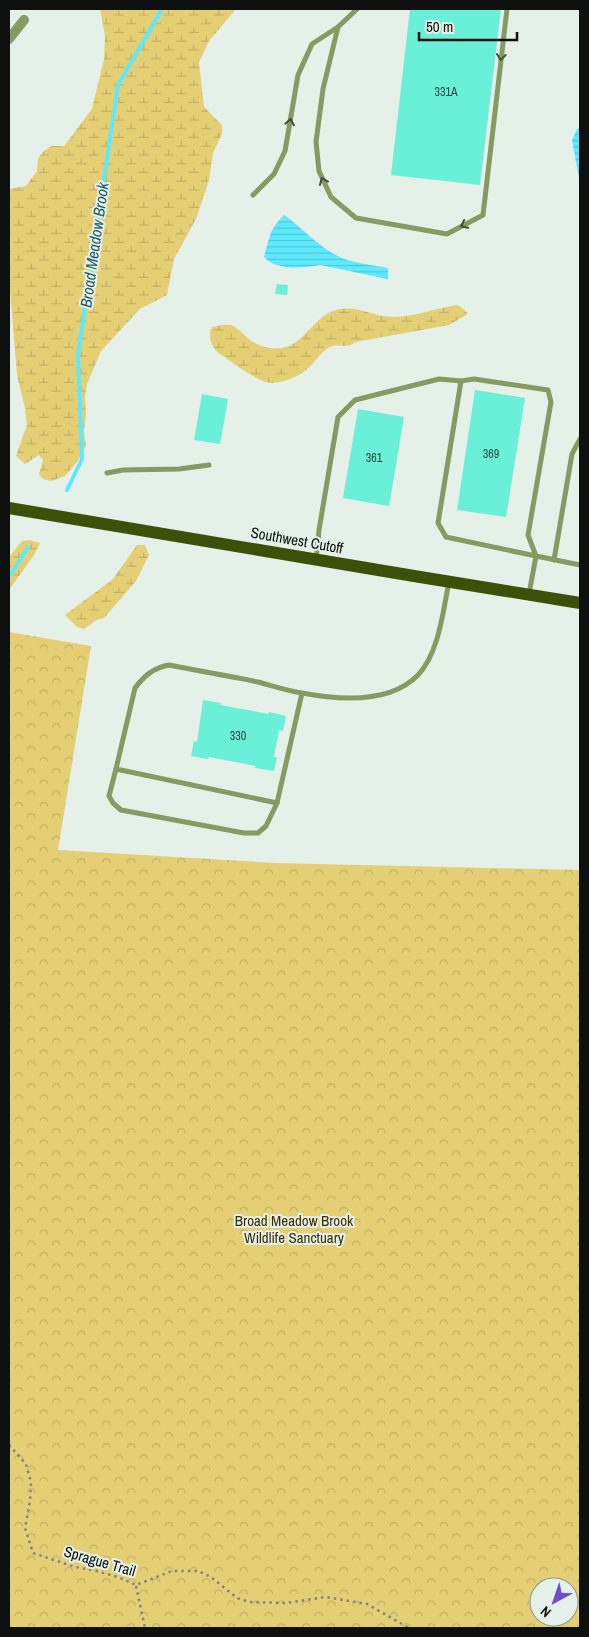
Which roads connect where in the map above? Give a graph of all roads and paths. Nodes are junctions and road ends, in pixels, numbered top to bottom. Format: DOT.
graph roads {
  1 [pos="358,9"];
  2 [pos="507,9"];
  3 [pos="24,20"];
  4 [pos="338,27"];
  5 [pos="9,38"];
  6 [pos="253,195"];
  7 [pos="460,381"];
  8 [pos="580,439"];
  9 [pos="209,465"];
  10 [pos="107,473"];
  11 [pos="9,508"];
  12 [pos="536,556"];
  13 [pos="316,560"];
  14 [pos="554,560"];
  15 [pos="580,565"];
  16 [pos="449,582"];
  17 [pos="528,594"];
  18 [pos="580,602"];
  19 [pos="302,693"];
  20 [pos="116,770"];
  21 [pos="277,802"];
  22 [pos="9,1445"];
  23 [pos="136,1585"];
  24 [pos="145,1628"];
  25 [pos="409,1628"];
  1 -- 4 [label="lane"];
  2 -- 4 [label="lane, one-way"];
  3 -- 5 [label="street"];
  6 -- 4 [label="lane, one-way"];
  7 -- 12 [label="lane"];
  7 -- 12 [label="lane"];
  7 -- 13 [label="lane"];
  8 -- 14 [label="lane"];
  9 -- 10 [label="lane"];
  11 -- 13 [label="main road, Southwest Cutoff"];
  12 -- 14 [label="lane"];
  12 -- 17 [label="lane"];
  13 -- 16 [label="main road, Southwest Cutoff"];
  14 -- 15 [label="lane"];
  16 -- 17 [label="main road, Southwest Cutoff"];
  16 -- 19 [label="lane"];
  17 -- 18 [label="main road, Southwest Cutoff"];
  19 -- 20 [label="lane"];
  19 -- 21 [label="lane"];
  20 -- 21 [label="lane"];
  20 -- 21 [label="lane"];
  22 -- 23 [label="path, Sprague Trail"];
  23 -- 24 [label="path"];
  23 -- 25 [label="path, Sprague Trail"];
}
